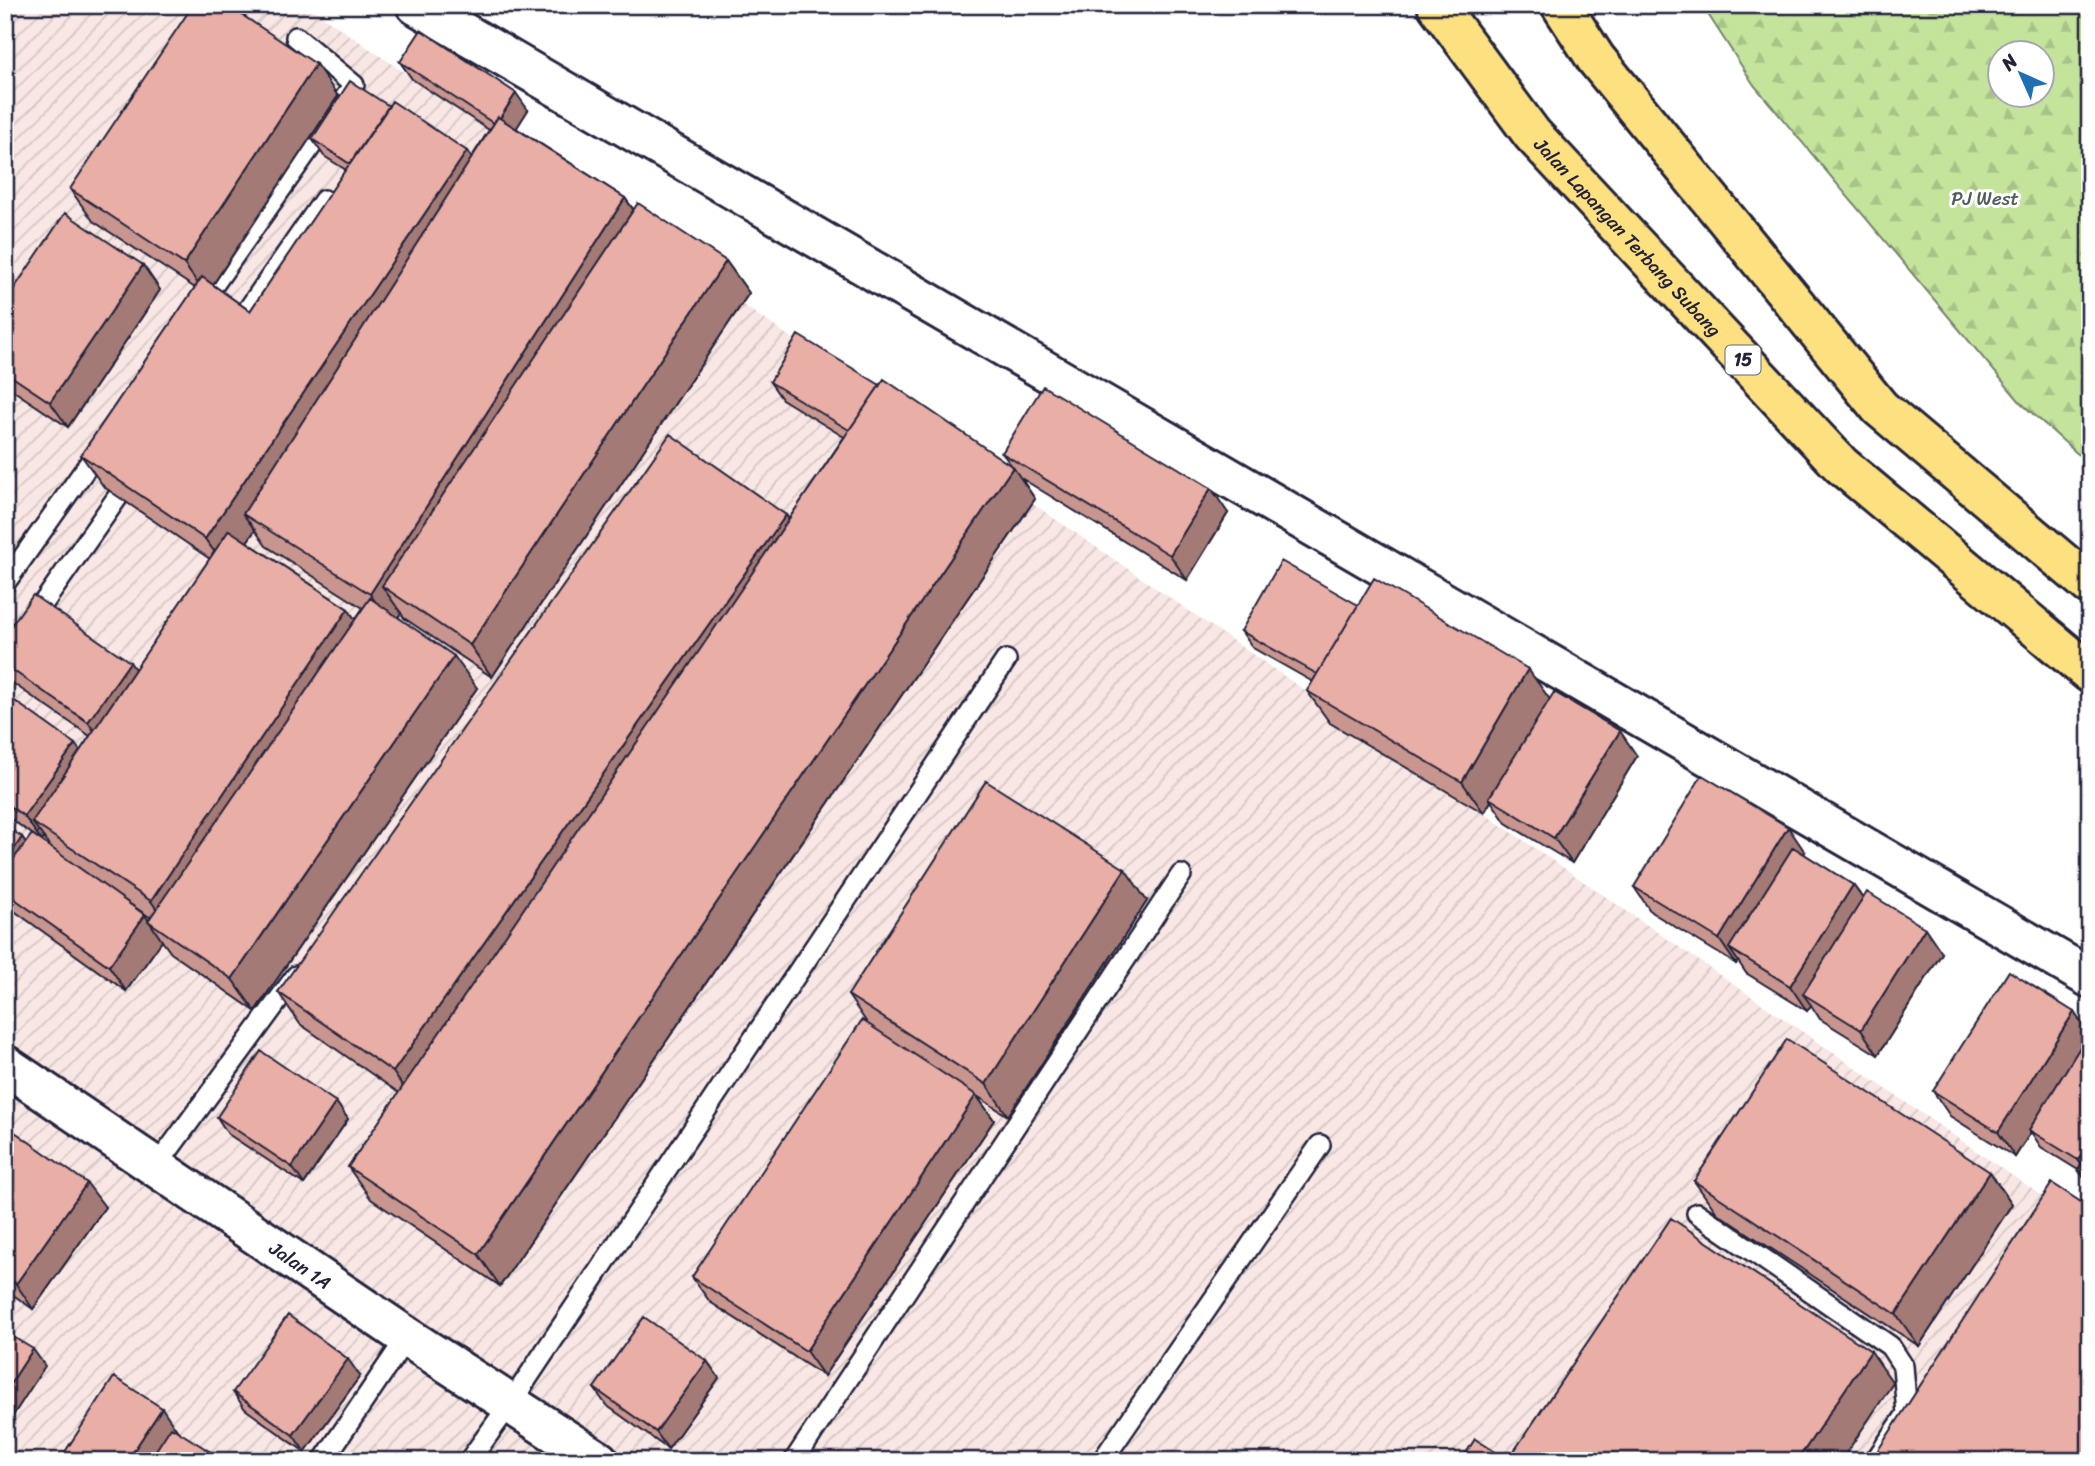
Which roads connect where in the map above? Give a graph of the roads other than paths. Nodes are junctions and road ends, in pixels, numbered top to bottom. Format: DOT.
graph roads {
  1 [pos="416,5"];
  2 [pos="1561,5"];
  3 [pos="1439,11"];
  4 [pos="296,37"];
  5 [pos="324,200"];
  6 [pos="187,323"];
  7 [pos="220,349"];
  8 [pos="116,425"];
  9 [pos="141,464"];
  10 [pos="5,583"];
  11 [pos="2090,585"];
  12 [pos="5,658"];
  13 [pos="1006,660"];
  14 [pos="2090,673"];
  15 [pos="1181,875"];
  16 [pos="310,956"];
  17 [pos="2090,978"];
  18 [pos="5,1065"];
  19 [pos="1320,1145"];
  20 [pos="156,1167"];
  21 [pos="1697,1213"];
  22 [pos="407,1337"];
  23 [pos="510,1404"];
  24 [pos="574,1454"];
  25 [pos="323,1461"];
  26 [pos="469,1461"];
  27 [pos="794,1461"];
  28 [pos="1102,1461"];
  29 [pos="1875,1461"];
  1 -- 17 [label="street"];
  2 -- 11 [label="main road"];
  3 -- 14 [label="main road, Jalan Lapangan Terbang Subang / 15"];
  4 -- 6 [label="lane"];
  5 -- 7 [label="lane"];
  8 -- 10 [label="lane"];
  9 -- 12 [label="lane"];
  13 -- 23 [label="lane"];
  15 -- 27 [label="lane"];
  16 -- 20 [label="lane"];
  18 -- 20 [label="street, Jalan 1A"];
  19 -- 28 [label="lane"];
  20 -- 22 [label="street, Jalan 1A"];
  21 -- 29 [label="lane"];
  22 -- 23 [label="street, Jalan 1A"];
  22 -- 25 [label="lane"];
  23 -- 24 [label="street, Jalan 1A"];
  23 -- 26 [label="lane"];
}
